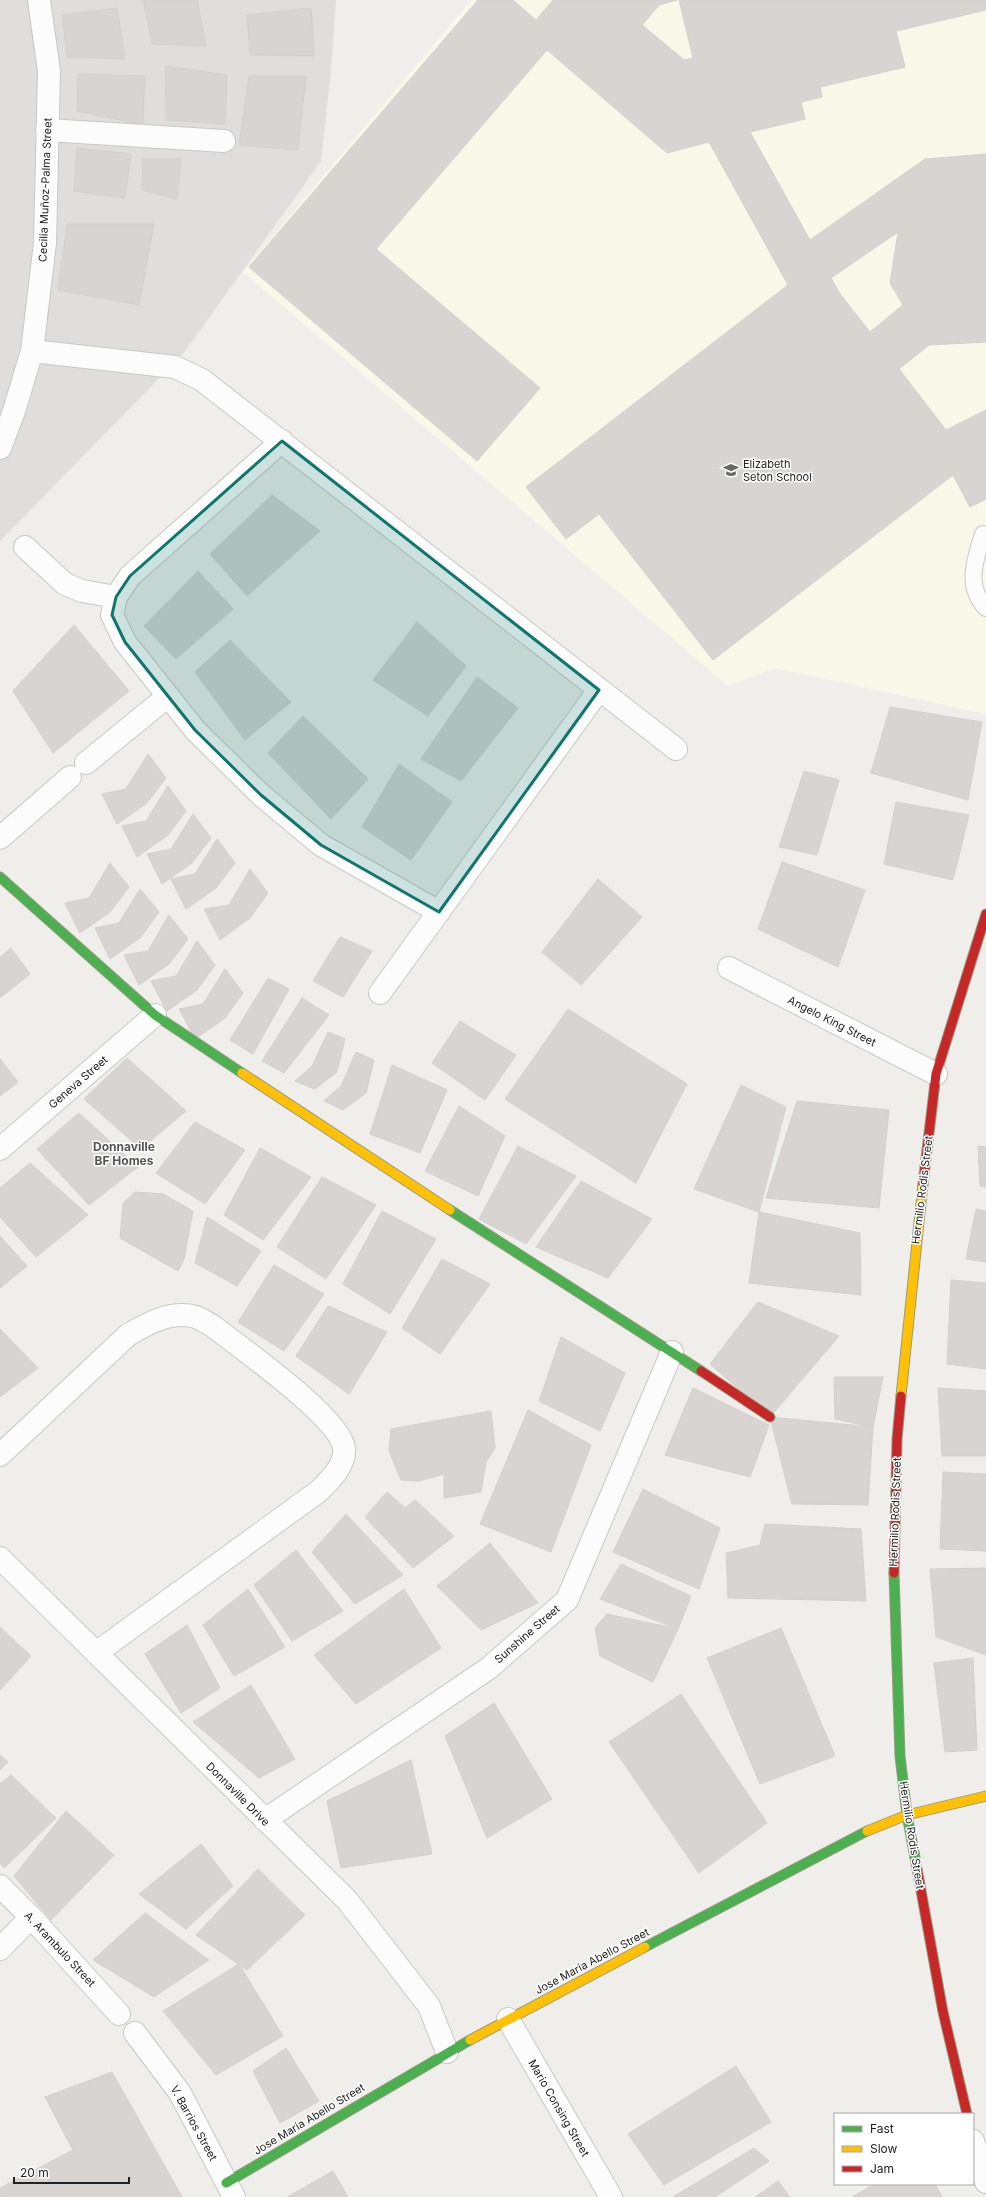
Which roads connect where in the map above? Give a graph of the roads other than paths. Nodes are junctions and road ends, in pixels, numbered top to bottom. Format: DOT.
graph roads {
  1 [pos="39,0"];
  2 [pos="47,130"];
  3 [pos="224,141"];
  4 [pos="32,351"];
  5 [pos="282,441"];
  6 [pos="0,448"];
  7 [pos="983,534"];
  8 [pos="25,547"];
  9 [pos="116,597"];
  10 [pos="986,608"];
  11 [pos="600,690"];
  12 [pos="168,696"];
  13 [pos="676,749"];
  14 [pos="86,763"];
  15 [pos="70,777"];
  16 [pos="0,838"];
  17 [pos="0,877"];
  18 [pos="439,912"];
  19 [pos="986,914"];
  20 [pos="729,968"];
  21 [pos="380,993"];
  22 [pos="155,1015"];
  23 [pos="936,1074"];
  24 [pos="0,1149"];
  25 [pos="672,1352"];
  26 [pos="770,1417"];
  27 [pos="0,1455"];
  28 [pos="0,1558"];
  29 [pos="96,1653"];
  30 [pos="986,1796"];
  31 [pos="907,1815"];
  32 [pos="264,1820"];
  33 [pos="0,1886"];
  34 [pos="31,1917"];
  35 [pos="0,1948"];
  36 [pos="119,2014"];
  37 [pos="508,2019"];
  38 [pos="135,2033"];
  39 [pos="447,2052"];
  40 [pos="967,2113"];
  41 [pos="974,2144"];
  42 [pos="986,2182"];
  43 [pos="230,2190"];
  44 [pos="611,2197"];
  1 -- 2 [label="street, Cecilia Muñoz-Palma Street"];
  2 -- 3 [label="street"];
  2 -- 4 [label="street, Cecilia Muñoz-Palma Street"];
  4 -- 5 [label="street"];
  4 -- 6 [label="street, Cecilia Muñoz-Palma Street"];
  5 -- 9 [label="street"];
  5 -- 11 [label="street"];
  7 -- 10 [label="lane"];
  8 -- 9 [label="street"];
  9 -- 12 [label="street"];
  11 -- 13 [label="street"];
  11 -- 18 [label="street"];
  12 -- 14 [label="street"];
  12 -- 18 [label="street"];
  15 -- 16 [label="street"];
  17 -- 22 [label="street"];
  18 -- 21 [label="street"];
  19 -- 23 [label="street, Hermilio Rodis Street"];
  20 -- 23 [label="street, Angelo King Street"];
  22 -- 24 [label="street, Geneva Street"];
  22 -- 25 [label="street"];
  23 -- 31 [label="street, Hermilio Rodis Street"];
  25 -- 26 [label="street"];
  25 -- 32 [label="street, Sunshine Street"];
  27 -- 29 [label="street"];
  28 -- 29 [label="street, Donnaville Drive"];
  29 -- 32 [label="street, Donnaville Drive"];
  30 -- 31 [label="street, Jose Maria Abello Street"];
  31 -- 37 [label="street, Jose Maria Abello Street"];
  31 -- 40 [label="street, Hermilio Rodis Street"];
  32 -- 39 [label="street, Donnaville Drive"];
  33 -- 34 [label="street, A. Arambulo Street"];
  34 -- 35 [label="street"];
  34 -- 36 [label="street, A. Arambulo Street"];
  37 -- 39 [label="street, Jose Maria Abello Street"];
  37 -- 44 [label="street, Mario Consing Street"];
  38 -- 43 [label="street, V. Barrios Street"];
  39 -- 43 [label="street, Jose Maria Abello Street"];
  41 -- 42 [label="street"];
}
